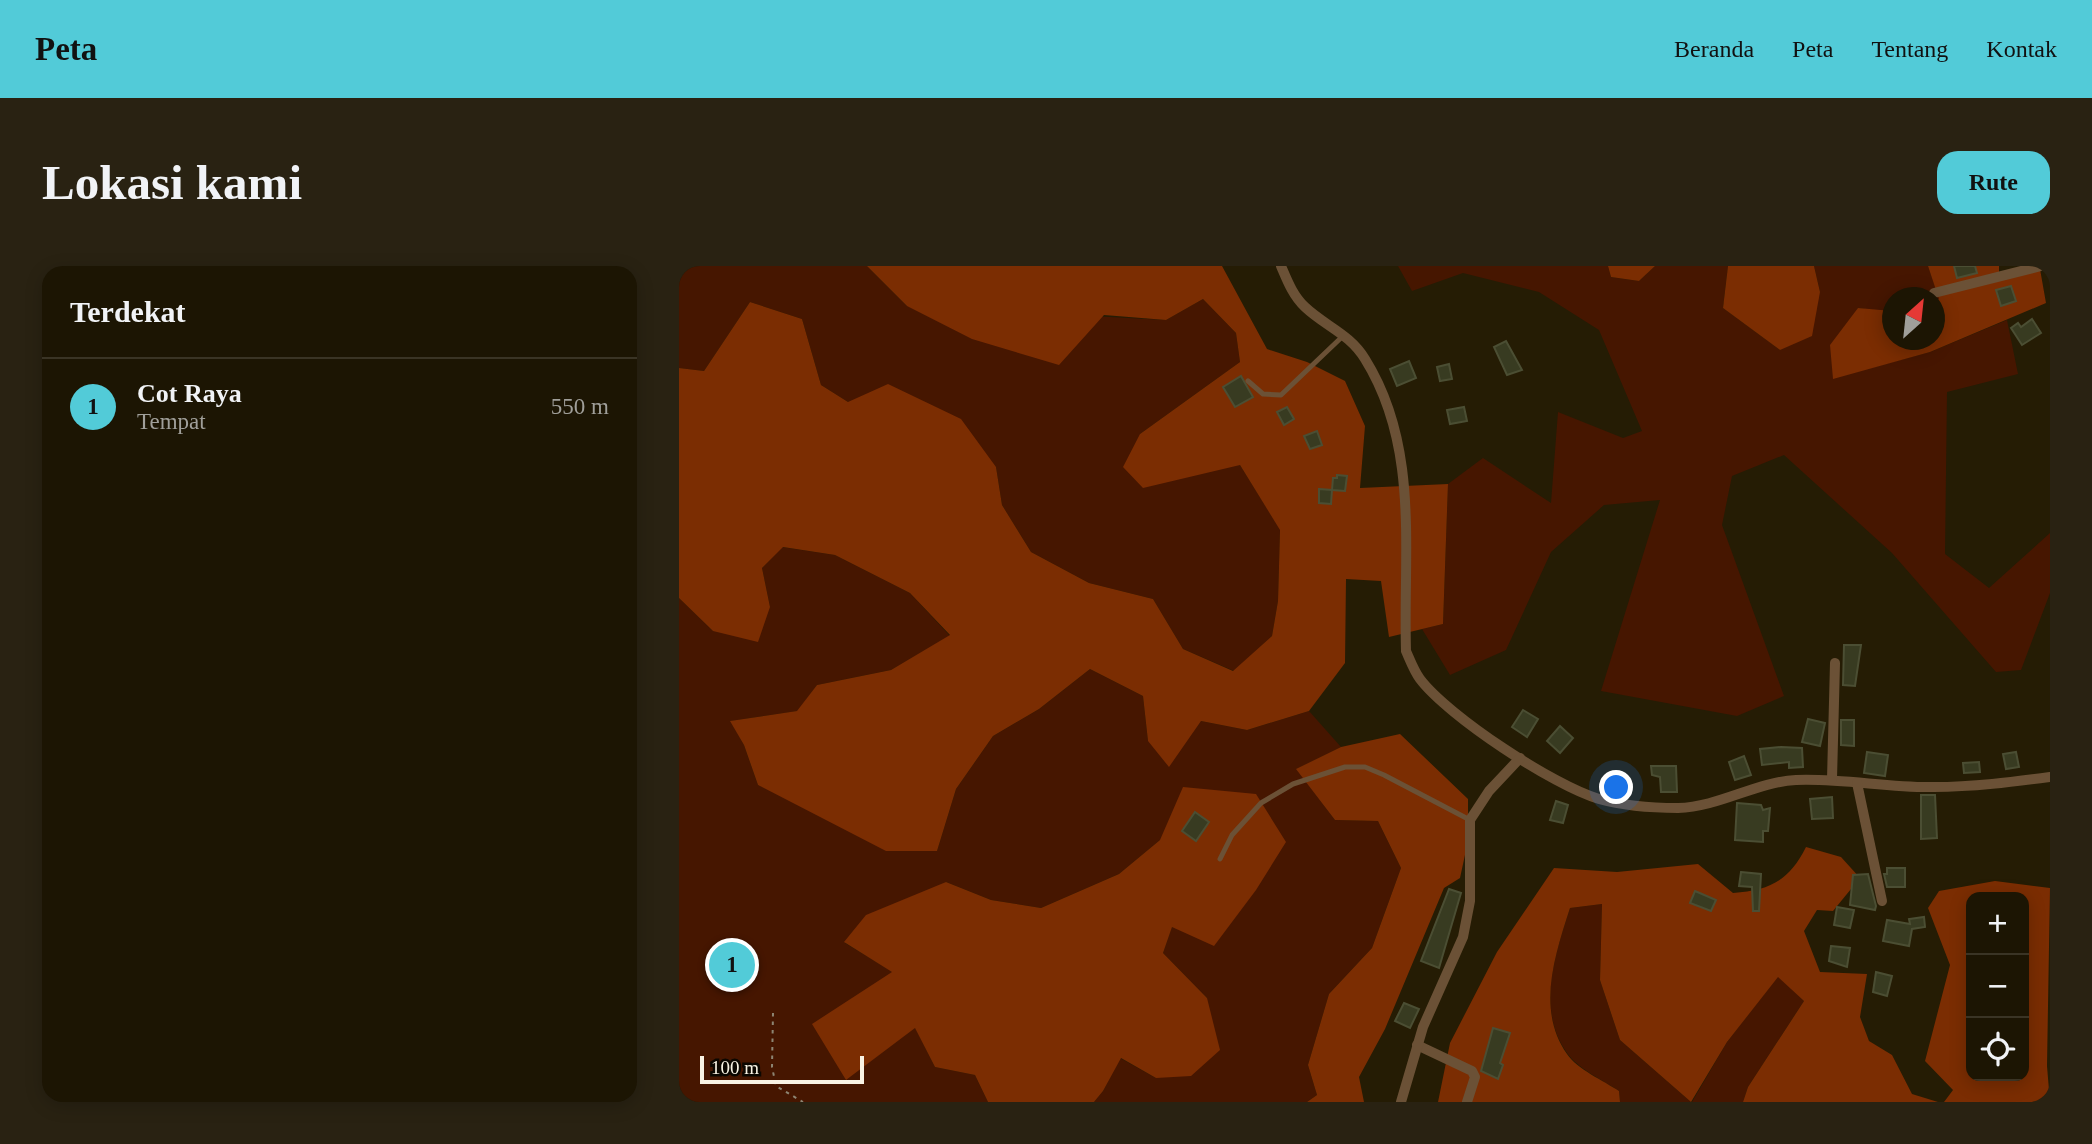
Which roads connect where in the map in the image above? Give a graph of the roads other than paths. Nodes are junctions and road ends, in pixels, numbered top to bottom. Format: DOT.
graph roads {
  1 [pos="1281,266"];
  2 [pos="2041,266"];
  3 [pos="1945,290"];
  4 [pos="1344,334"];
  5 [pos="1248,382"];
  6 [pos="1835,663"];
  7 [pos="1520,758"];
  8 [pos="2050,777"];
  9 [pos="1832,779"];
  10 [pos="1857,783"];
  11 [pos="1470,820"];
  12 [pos="1220,859"];
  13 [pos="1882,901"];
  14 [pos="1417,1045"];
  15 [pos="1401,1102"];
  16 [pos="1467,1102"];
  1 -- 4 [label="street"];
  2 -- 3 [label="street"];
  4 -- 5 [label="lane"];
  4 -- 7 [label="street"];
  6 -- 9 [label="street"];
  7 -- 9 [label="street"];
  7 -- 11 [label="street"];
  8 -- 10 [label="street"];
  9 -- 10 [label="street"];
  10 -- 13 [label="street"];
  11 -- 12 [label="lane"];
  11 -- 14 [label="street"];
  14 -- 15 [label="street"];
  14 -- 16 [label="street"];
}
